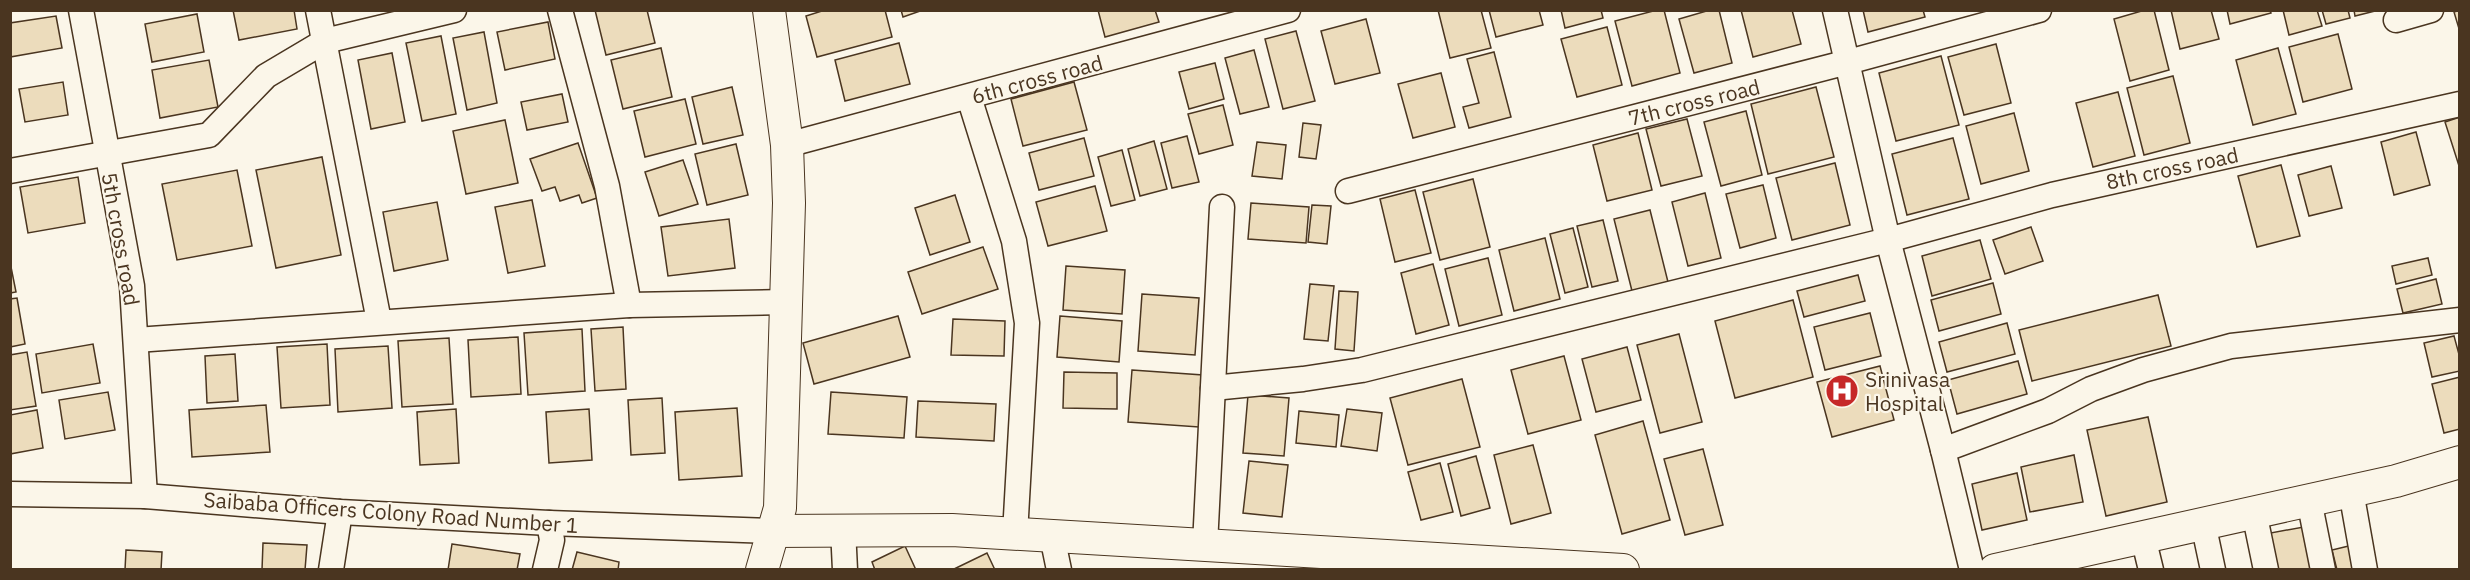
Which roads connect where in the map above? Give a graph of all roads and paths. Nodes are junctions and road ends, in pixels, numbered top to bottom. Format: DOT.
graph roads {
  1 [pos="81,10"];
  2 [pos="318,10"];
  3 [pos="454,10"];
  4 [pos="560,10"];
  5 [pos="769,10"];
  6 [pos="1288,10"];
  7 [pos="1835,10"];
  8 [pos="2039,10"];
  9 [pos="2431,10"];
  10 [pos="2396,20"];
  11 [pos="325,41"];
  12 [pos="1848,62"];
  13 [pos="969,97"];
  14 [pos="2460,104"];
  15 [pos="787,145"];
  16 [pos="107,154"];
  17 [pos="10,171"];
  18 [pos="1348,191"];
  19 [pos="1222,207"];
  20 [pos="1887,240"];
  21 [pos="786,302"];
  22 [pos="629,305"];
  23 [pos="2460,320"];
  24 [pos="380,321"];
  25 [pos="136,340"];
  26 [pos="1213,388"];
  27 [pos="1943,450"];
  28 [pos="2460,462"];
  29 [pos="2351,491"];
  30 [pos="10,494"];
  31 [pos="145,496"];
  32 [pos="2310,500"];
  33 [pos="340,512"];
  34 [pos="2254,512"];
  35 [pos="549,523"];
  36 [pos="2203,523"];
  37 [pos="843,529"];
  38 [pos="772,531"];
  39 [pos="1015,534"];
  40 [pos="1052,536"];
  41 [pos="2143,537"];
  42 [pos="1205,545"];
  43 [pos="1390,563"];
  44 [pos="331,570"];
  45 [pos="544,570"];
  46 [pos="762,570"];
  47 [pos="845,570"];
  48 [pos="1059,570"];
  49 [pos="1623,570"];
  50 [pos="1971,570"];
  51 [pos="1995,570"];
  52 [pos="2151,570"];
  53 [pos="2213,570"];
  54 [pos="2266,570"];
  55 [pos="2323,570"];
  56 [pos="2365,570"];
  1 -- 16 [label="street"];
  2 -- 11 [label="street"];
  3 -- 11 [label="street, 5th cross road"];
  4 -- 22 [label="street"];
  5 -- 15 [label="street"];
  6 -- 13 [label="street, 6th cross road"];
  7 -- 12 [label="street"];
  8 -- 12 [label="street, 7th cross road"];
  9 -- 10 [label="street"];
  11 -- 16 [label="street, 5th cross road"];
  11 -- 24 [label="street"];
  12 -- 18 [label="street, 7th cross road"];
  12 -- 20 [label="street"];
  13 -- 15 [label="street, 6th cross road"];
  13 -- 39 [label="street"];
  14 -- 20 [label="street, 8th cross road"];
  15 -- 21 [label="street"];
  16 -- 17 [label="street"];
  16 -- 25 [label="street, 5th cross road"];
  19 -- 26 [label="street"];
  20 -- 26 [label="street, 8th cross road"];
  20 -- 27 [label="street"];
  21 -- 22 [label="street"];
  21 -- 38 [label="street"];
  22 -- 24 [label="street"];
  23 -- 27 [label="street"];
  24 -- 25 [label="street"];
  25 -- 31 [label="street, 5th cross road"];
  26 -- 42 [label="street"];
  27 -- 50 [label="street"];
  28 -- 29 [label="street"];
  29 -- 32 [label="street"];
  29 -- 56 [label="street"];
  30 -- 31 [label="street, Saibaba Officers Colony Road Number 1"];
  31 -- 33 [label="street, Saibaba Officers Colony Road Number 1"];
  32 -- 34 [label="street"];
  32 -- 55 [label="street"];
  33 -- 35 [label="street, Saibaba Officers Colony Road Number 1"];
  33 -- 44 [label="street"];
  34 -- 36 [label="street"];
  34 -- 54 [label="street"];
  35 -- 38 [label="street, Saibaba Officers Colony Road Number 1"];
  35 -- 45 [label="street"];
  36 -- 41 [label="street"];
  36 -- 53 [label="street"];
  37 -- 38 [label="street"];
  37 -- 39 [label="street"];
  37 -- 47 [label="street"];
  38 -- 46 [label="street"];
  39 -- 40 [label="street"];
  40 -- 42 [label="street"];
  40 -- 48 [label="street"];
  41 -- 51 [label="street"];
  41 -- 52 [label="street"];
  42 -- 43 [label="street"];
  43 -- 49 [label="street"];
}
